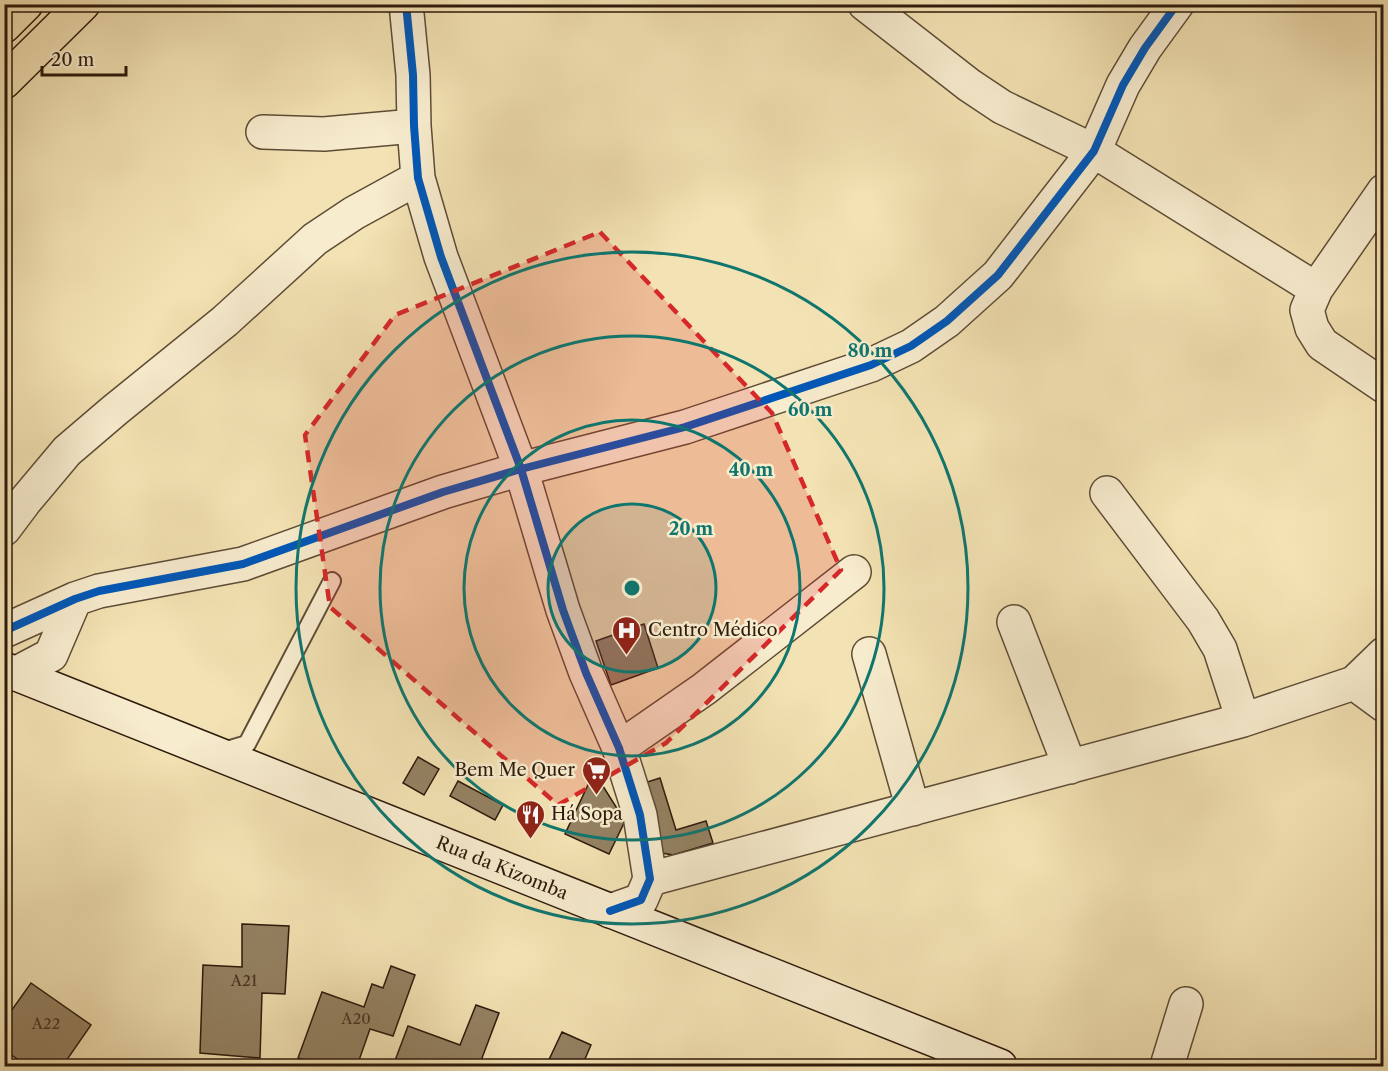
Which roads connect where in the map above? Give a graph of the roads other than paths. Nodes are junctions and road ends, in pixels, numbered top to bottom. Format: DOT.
graph roads {
  1 [pos="26,4"];
  2 [pos="83,4"];
  3 [pos="406,4"];
  4 [pos="865,4"];
  5 [pos="1177,4"];
  6 [pos="4,26"];
  7 [pos="4,82"];
  8 [pos="414,126"];
  9 [pos="263,132"];
  10 [pos="1094,151"];
  11 [pos="418,178"];
  12 [pos="1383,191"];
  13 [pos="1316,289"];
  14 [pos="1383,386"];
  15 [pos="521,469"];
  16 [pos="1107,493"];
  17 [pos="4,530"];
  18 [pos="854,572"];
  19 [pos="332,581"];
  20 [pos="75,599"];
  21 [pos="1014,622"];
  22 [pos="4,631"];
  23 [pos="869,654"];
  24 [pos="1383,654"];
  25 [pos="10,671"];
  26 [pos="1354,684"];
  27 [pos="1383,705"];
  28 [pos="1243,720"];
  29 [pos="619,748"];
  30 [pos="215,753"];
  31 [pos="1070,767"];
  32 [pos="913,809"];
  33 [pos="650,879"];
  34 [pos="610,911"];
  35 [pos="1186,1005"];
  36 [pos="1000,1066"];
  37 [pos="1167,1066"];
  1 -- 6 [label="highway"];
  2 -- 7 [label="highway"];
  3 -- 8 [label="street"];
  4 -- 10 [label="street"];
  5 -- 10 [label="street"];
  8 -- 9 [label="street"];
  8 -- 11 [label="street"];
  10 -- 13 [label="street"];
  10 -- 15 [label="street"];
  11 -- 15 [label="street"];
  11 -- 17 [label="street"];
  12 -- 13 [label="street"];
  13 -- 14 [label="street"];
  15 -- 20 [label="street"];
  15 -- 29 [label="street"];
  16 -- 28 [label="street"];
  18 -- 29 [label="street"];
  19 -- 30 [label="lane"];
  20 -- 22 [label="street"];
  20 -- 25 [label="street"];
  21 -- 31 [label="street"];
  23 -- 32 [label="street"];
  24 -- 26 [label="street"];
  25 -- 30 [label="street, Rua da Kizomba"];
  26 -- 27 [label="street"];
  26 -- 28 [label="street"];
  28 -- 31 [label="street"];
  29 -- 33 [label="street"];
  30 -- 34 [label="street, Rua da Kizomba"];
  31 -- 32 [label="street"];
  32 -- 33 [label="street"];
  33 -- 34 [label="street"];
  34 -- 36 [label="street, Rua da Kizomba"];
  35 -- 37 [label="street"];
}
